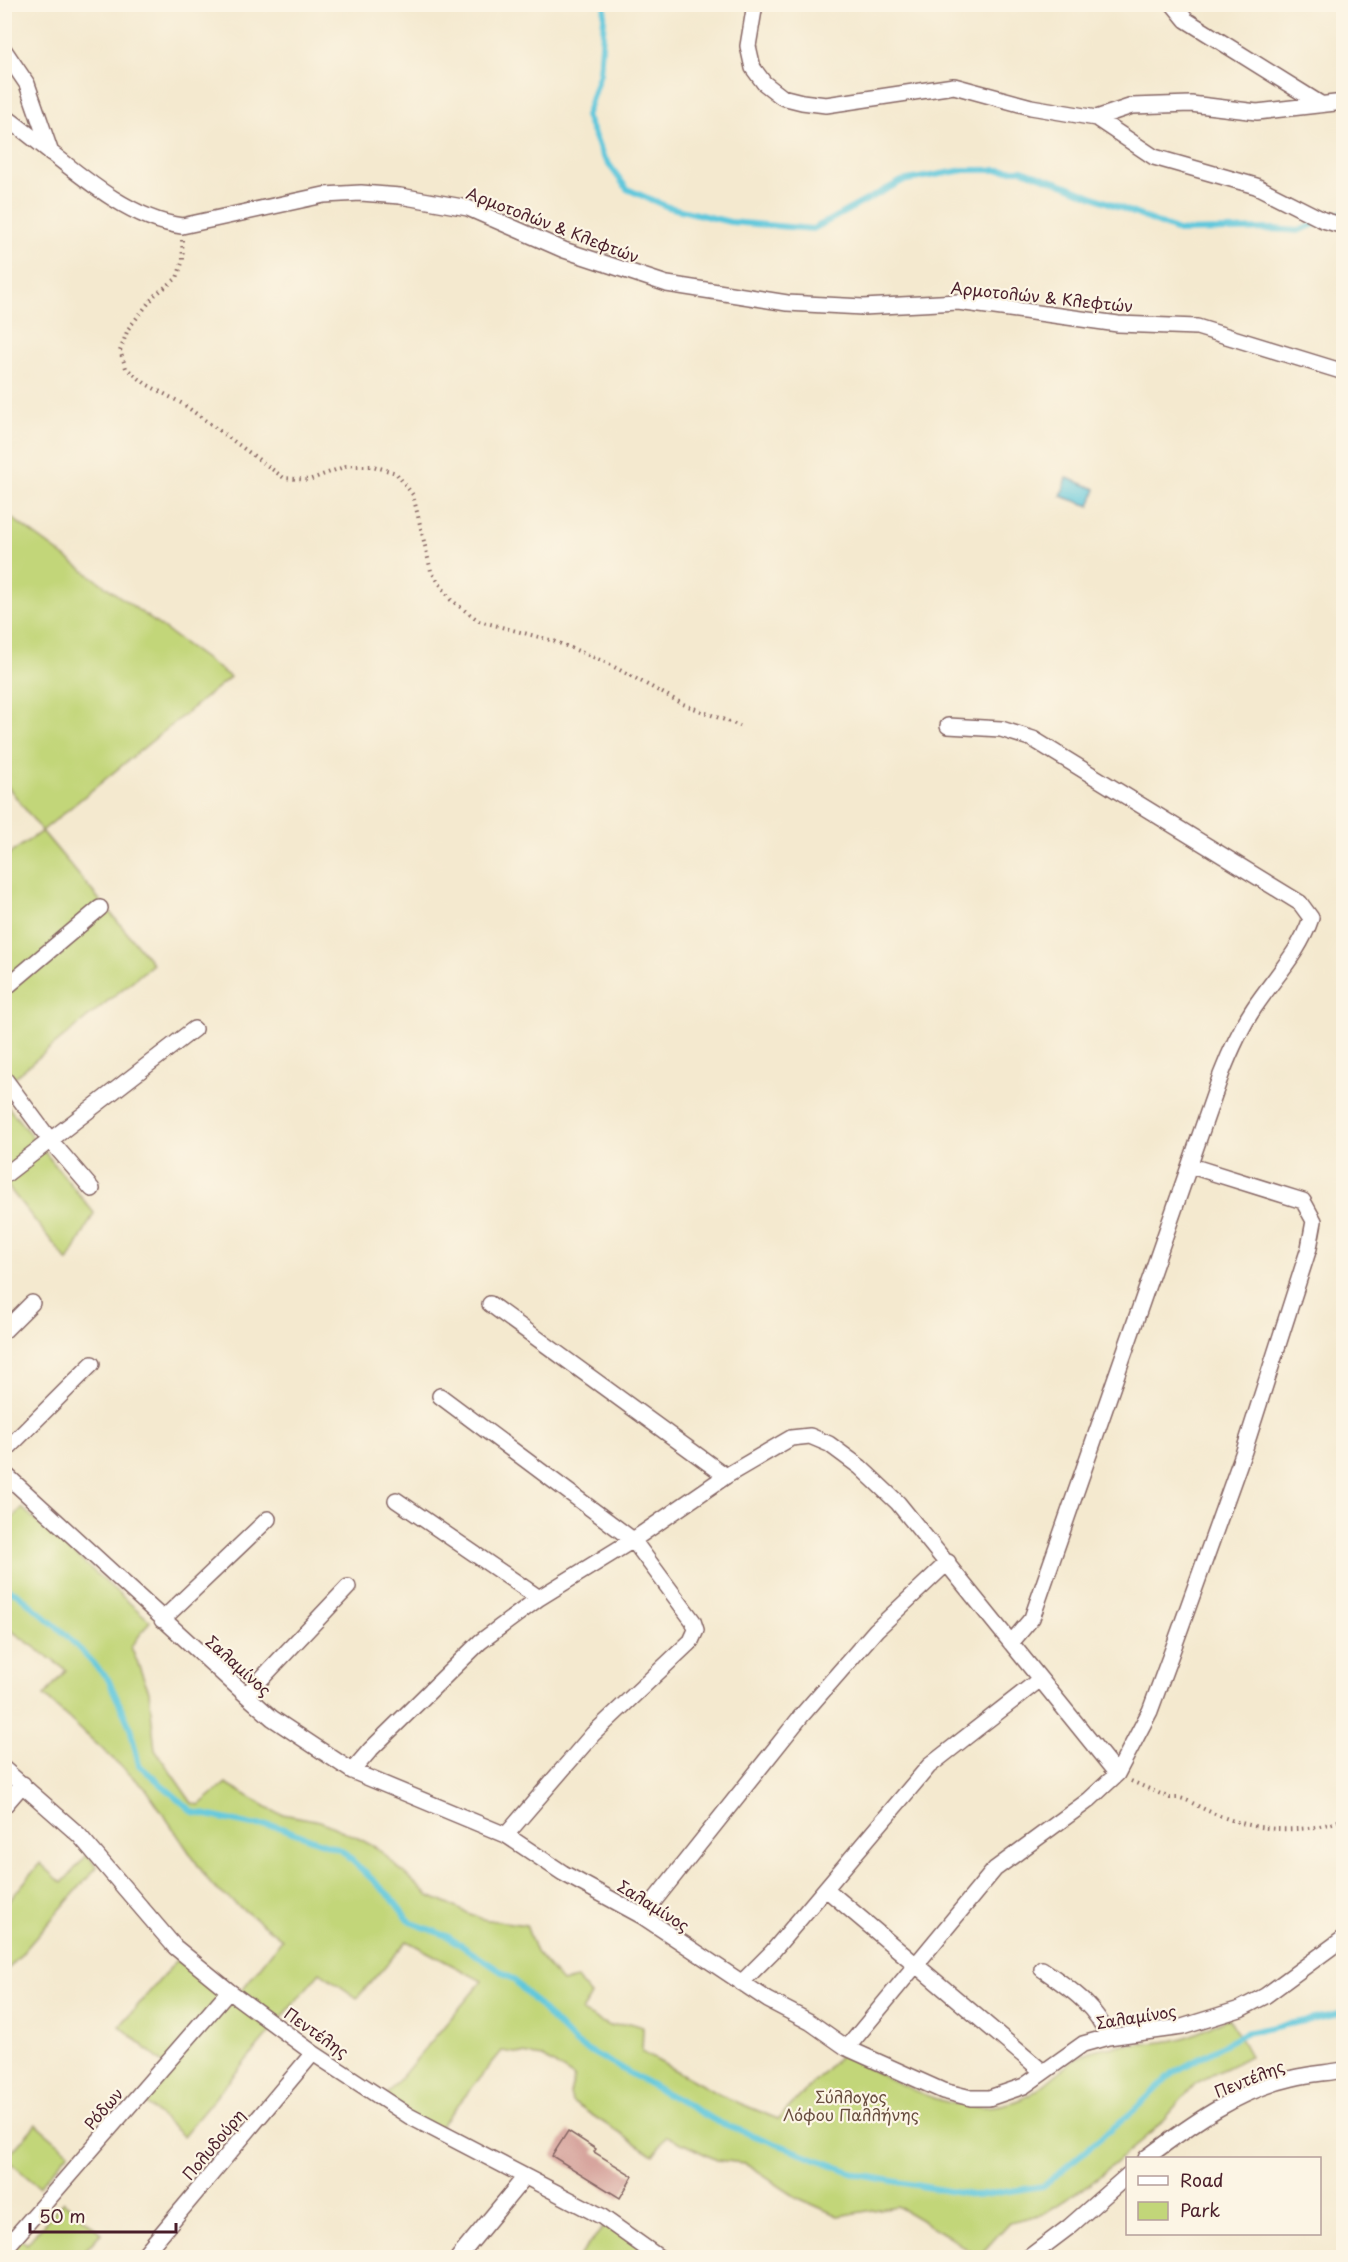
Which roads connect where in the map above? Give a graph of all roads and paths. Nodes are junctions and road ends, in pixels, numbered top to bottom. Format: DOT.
graph roads {
  1 [pos="755,4"];
  2 [pos="1173,4"];
  3 [pos="4,50"];
  4 [pos="1344,102"];
  5 [pos="1319,103"];
  6 [pos="4,116"];
  7 [pos="1096,118"];
  8 [pos="51,153"];
  9 [pos="182,226"];
  10 [pos="1344,226"];
  11 [pos="1344,372"];
  12 [pos="740,726"];
  13 [pos="948,726"];
  14 [pos="100,908"];
  15 [pos="4,989"];
  16 [pos="194,1029"];
  17 [pos="4,1078"];
  18 [pos="50,1140"];
  19 [pos="1191,1166"];
  20 [pos="4,1176"];
  21 [pos="92,1189"];
  22 [pos="32,1303"];
  23 [pos="489,1304"];
  24 [pos="4,1331"];
  25 [pos="92,1364"];
  26 [pos="440,1396"];
  27 [pos="4,1452"];
  28 [pos="4,1473"];
  29 [pos="726,1476"];
  30 [pos="396,1500"];
  31 [pos="268,1520"];
  32 [pos="633,1539"];
  33 [pos="948,1563"];
  34 [pos="348,1587"];
  35 [pos="539,1598"];
  36 [pos="162,1620"];
  37 [pos="1011,1642"];
  38 [pos="1039,1680"];
  39 [pos="246,1695"];
  40 [pos="4,1769"];
  41 [pos="352,1771"];
  42 [pos="1117,1774"];
  43 [pos="23,1784"];
  44 [pos="4,1806"];
  45 [pos="1344,1819"];
  46 [pos="506,1835"];
  47 [pos="826,1889"];
  48 [pos="642,1916"];
  49 [pos="1344,1938"];
  50 [pos="914,1964"];
  51 [pos="1042,1969"];
  52 [pos="741,1983"];
  53 [pos="229,1990"];
  54 [pos="1108,2037"];
  55 [pos="847,2048"];
  56 [pos="313,2053"];
  57 [pos="1344,2070"];
  58 [pos="1043,2072"];
  59 [pos="1147,2157"];
  60 [pos="1126,2177"];
  61 [pos="524,2178"];
  62 [pos="4,2250"];
  63 [pos="653,2256"];
  64 [pos="141,2258"];
  65 [pos="458,2258"];
  66 [pos="1028,2258"];
  1 -- 7 [label="street"];
  2 -- 5 [label="street"];
  3 -- 8 [label="street"];
  4 -- 5 [label="street"];
  5 -- 7 [label="street"];
  6 -- 8 [label="street, Αρμοτολών & Κλεφτών"];
  7 -- 10 [label="street"];
  8 -- 9 [label="street, Αρμοτολών & Κλεφτών"];
  9 -- 11 [label="street, Αρμοτολών & Κλεφτών"];
  9 -- 12 [label="path"];
  13 -- 19 [label="street"];
  14 -- 15 [label="street"];
  16 -- 18 [label="street"];
  17 -- 18 [label="street"];
  18 -- 20 [label="street"];
  18 -- 21 [label="street"];
  19 -- 37 [label="street"];
  19 -- 42 [label="street"];
  22 -- 24 [label="street"];
  23 -- 29 [label="street"];
  25 -- 27 [label="street"];
  26 -- 32 [label="street"];
  28 -- 36 [label="street, Σαλαμίνος"];
  29 -- 32 [label="street"];
  29 -- 33 [label="street"];
  30 -- 35 [label="street"];
  31 -- 36 [label="street"];
  32 -- 35 [label="street"];
  32 -- 46 [label="street"];
  33 -- 37 [label="street"];
  33 -- 48 [label="street"];
  34 -- 39 [label="street"];
  35 -- 41 [label="street"];
  36 -- 39 [label="street, Σαλαμίνος"];
  37 -- 38 [label="street"];
  38 -- 42 [label="street"];
  38 -- 47 [label="street"];
  39 -- 41 [label="street, Σαλαμίνος"];
  40 -- 43 [label="street, Πεντέλης"];
  41 -- 46 [label="street, Σαλαμίνος"];
  42 -- 45 [label="path"];
  42 -- 50 [label="street"];
  43 -- 44 [label="street"];
  43 -- 53 [label="street, Πεντέλης"];
  46 -- 48 [label="street, Σαλαμίνος"];
  47 -- 50 [label="street"];
  47 -- 52 [label="street"];
  48 -- 52 [label="street, Σαλαμίνος"];
  49 -- 54 [label="street, Σαλαμίνος"];
  50 -- 55 [label="street"];
  50 -- 58 [label="street"];
  51 -- 54 [label="street"];
  52 -- 55 [label="street, Σαλαμίνος"];
  53 -- 56 [label="street, Πεντέλης"];
  53 -- 62 [label="street, Ρόδων"];
  54 -- 58 [label="street, Σαλαμίνος"];
  55 -- 58 [label="street, Σαλαμίνος"];
  56 -- 61 [label="street, Πεντέλης"];
  56 -- 64 [label="street, Πολυδούρη"];
  57 -- 59 [label="street, Πεντέλης"];
  60 -- 66 [label="street"];
  61 -- 63 [label="street, Πεντέλης"];
  61 -- 65 [label="street"];
}
